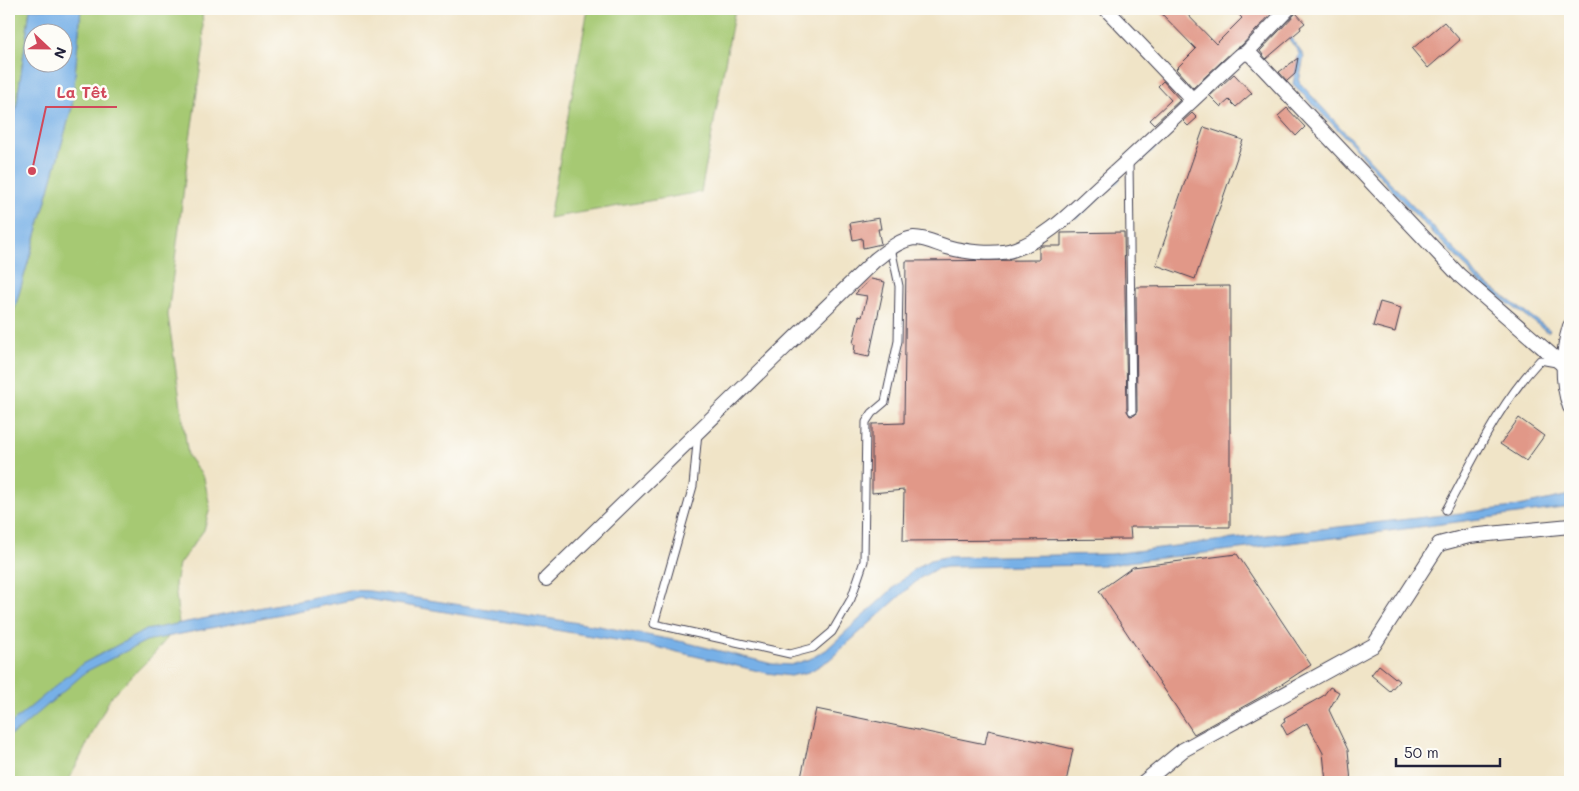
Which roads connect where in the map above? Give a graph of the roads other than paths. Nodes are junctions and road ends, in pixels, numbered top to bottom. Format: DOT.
graph roads {
  1 [pos="1106,9"];
  2 [pos="1288,9"];
  3 [pos="1246,53"];
  4 [pos="1192,99"];
  5 [pos="1128,160"];
  6 [pos="891,248"];
  7 [pos="1570,326"];
  8 [pos="1564,365"];
  9 [pos="1570,408"];
  10 [pos="1132,412"];
  11 [pos="698,432"];
  12 [pos="1446,510"];
  13 [pos="1570,526"];
  14 [pos="546,580"];
  15 [pos="1144,782"];
  1 -- 4 [label="street"];
  2 -- 3 [label="street"];
  3 -- 4 [label="street"];
  3 -- 8 [label="street"];
  4 -- 5 [label="street"];
  5 -- 6 [label="street"];
  5 -- 10 [label="lane"];
  6 -- 11 [label="street"];
  6 -- 11 [label="lane"];
  7 -- 8 [label="street"];
  8 -- 9 [label="street"];
  8 -- 12 [label="lane"];
  11 -- 14 [label="street"];
  13 -- 15 [label="street"];
}
